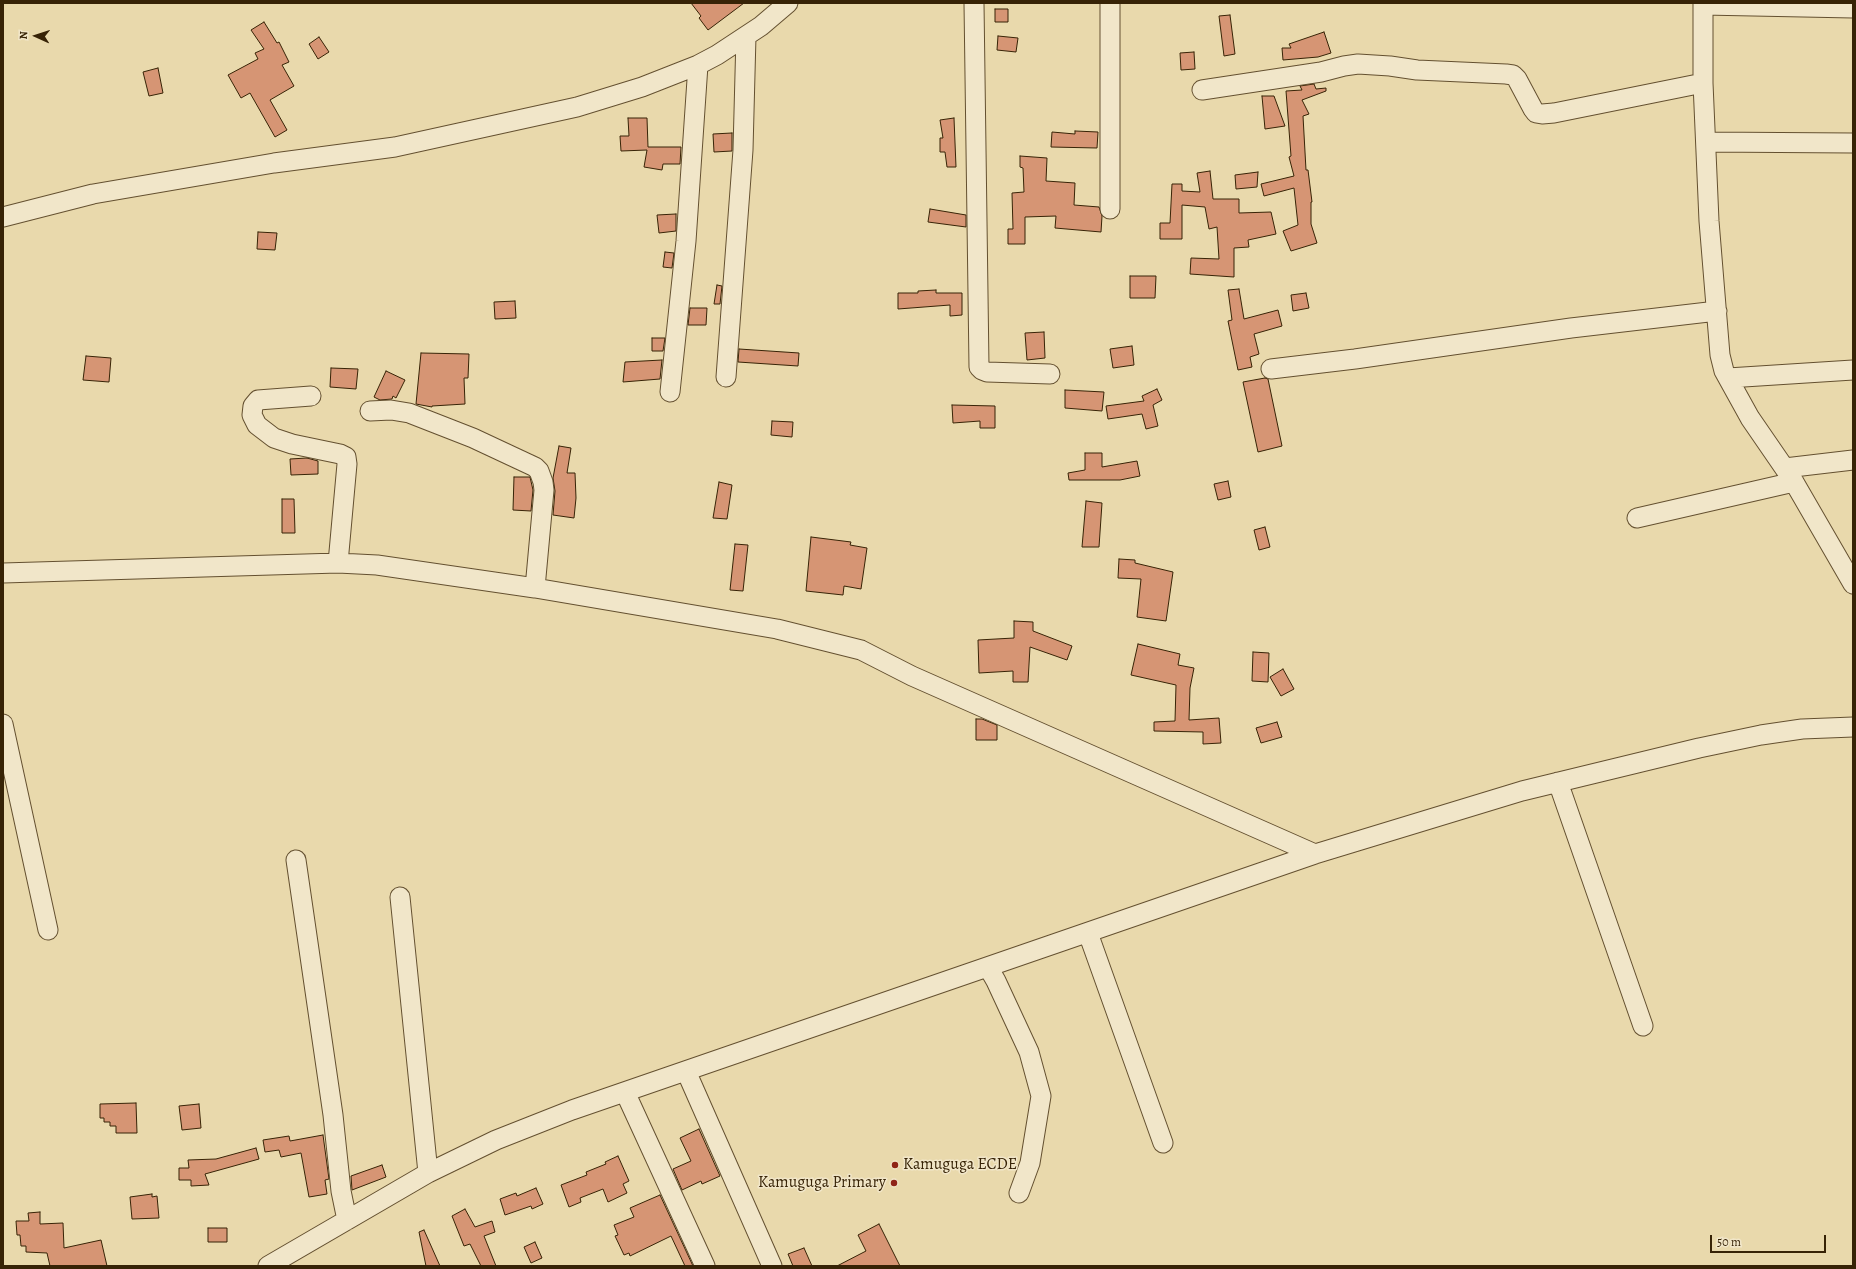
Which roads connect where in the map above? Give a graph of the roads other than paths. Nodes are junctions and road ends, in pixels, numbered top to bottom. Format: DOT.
graph roads {
  1 [pos="788,3"];
  2 [pos="974,3"];
  3 [pos="1110,3"];
  4 [pos="1703,4"];
  5 [pos="1853,8"];
  6 [pos="746,36"];
  7 [pos="698,65"];
  8 [pos="1703,83"];
  9 [pos="1202,90"];
  10 [pos="1706,142"];
  11 [pos="1853,143"];
  12 [pos="1110,209"];
  13 [pos="3,217"];
  14 [pos="1717,311"];
  15 [pos="1271,369"];
  16 [pos="1853,370"];
  17 [pos="1050,374"];
  18 [pos="726,377"];
  19 [pos="1728,378"];
  20 [pos="670,392"];
  21 [pos="311,396"];
  22 [pos="370,411"];
  23 [pos="1853,460"];
  24 [pos="1790,475"];
  25 [pos="1637,518"];
  26 [pos="338,563"];
  27 [pos="3,574"];
  28 [pos="1853,584"];
  29 [pos="535,588"];
  30 [pos="3,724"];
  31 [pos="1853,727"];
  32 [pos="1558,782"];
  33 [pos="1315,854"];
  34 [pos="296,860"];
  35 [pos="400,897"];
  36 [pos="48,930"];
  37 [pos="1088,933"];
  38 [pos="988,967"];
  39 [pos="1643,1026"];
  40 [pos="686,1071"];
  41 [pos="625,1092"];
  42 [pos="1163,1143"];
  43 [pos="428,1173"];
  44 [pos="1019,1193"];
  45 [pos="347,1220"];
  46 [pos="268,1266"];
  47 [pos="705,1266"];
  48 [pos="772,1266"];
  1 -- 6 [label="street"];
  2 -- 17 [label="street"];
  3 -- 12 [label="street"];
  4 -- 5 [label="street"];
  4 -- 8 [label="street"];
  6 -- 7 [label="street"];
  6 -- 18 [label="street"];
  7 -- 13 [label="street"];
  7 -- 20 [label="street"];
  8 -- 9 [label="street"];
  8 -- 10 [label="street"];
  10 -- 11 [label="street"];
  10 -- 14 [label="street"];
  14 -- 15 [label="street"];
  14 -- 19 [label="street"];
  16 -- 19 [label="street"];
  19 -- 24 [label="street"];
  21 -- 26 [label="street"];
  22 -- 29 [label="street"];
  23 -- 24 [label="street"];
  24 -- 25 [label="street"];
  24 -- 28 [label="street"];
  26 -- 27 [label="street"];
  26 -- 29 [label="street"];
  29 -- 33 [label="street"];
  30 -- 36 [label="street"];
  31 -- 32 [label="street"];
  32 -- 33 [label="street"];
  32 -- 39 [label="street"];
  33 -- 37 [label="street"];
  34 -- 45 [label="street"];
  35 -- 43 [label="street"];
  37 -- 38 [label="street"];
  37 -- 42 [label="street"];
  38 -- 40 [label="street"];
  38 -- 44 [label="street"];
  40 -- 41 [label="street"];
  40 -- 48 [label="street"];
  41 -- 43 [label="street"];
  41 -- 47 [label="street"];
  43 -- 45 [label="street"];
  45 -- 46 [label="street"];
}
